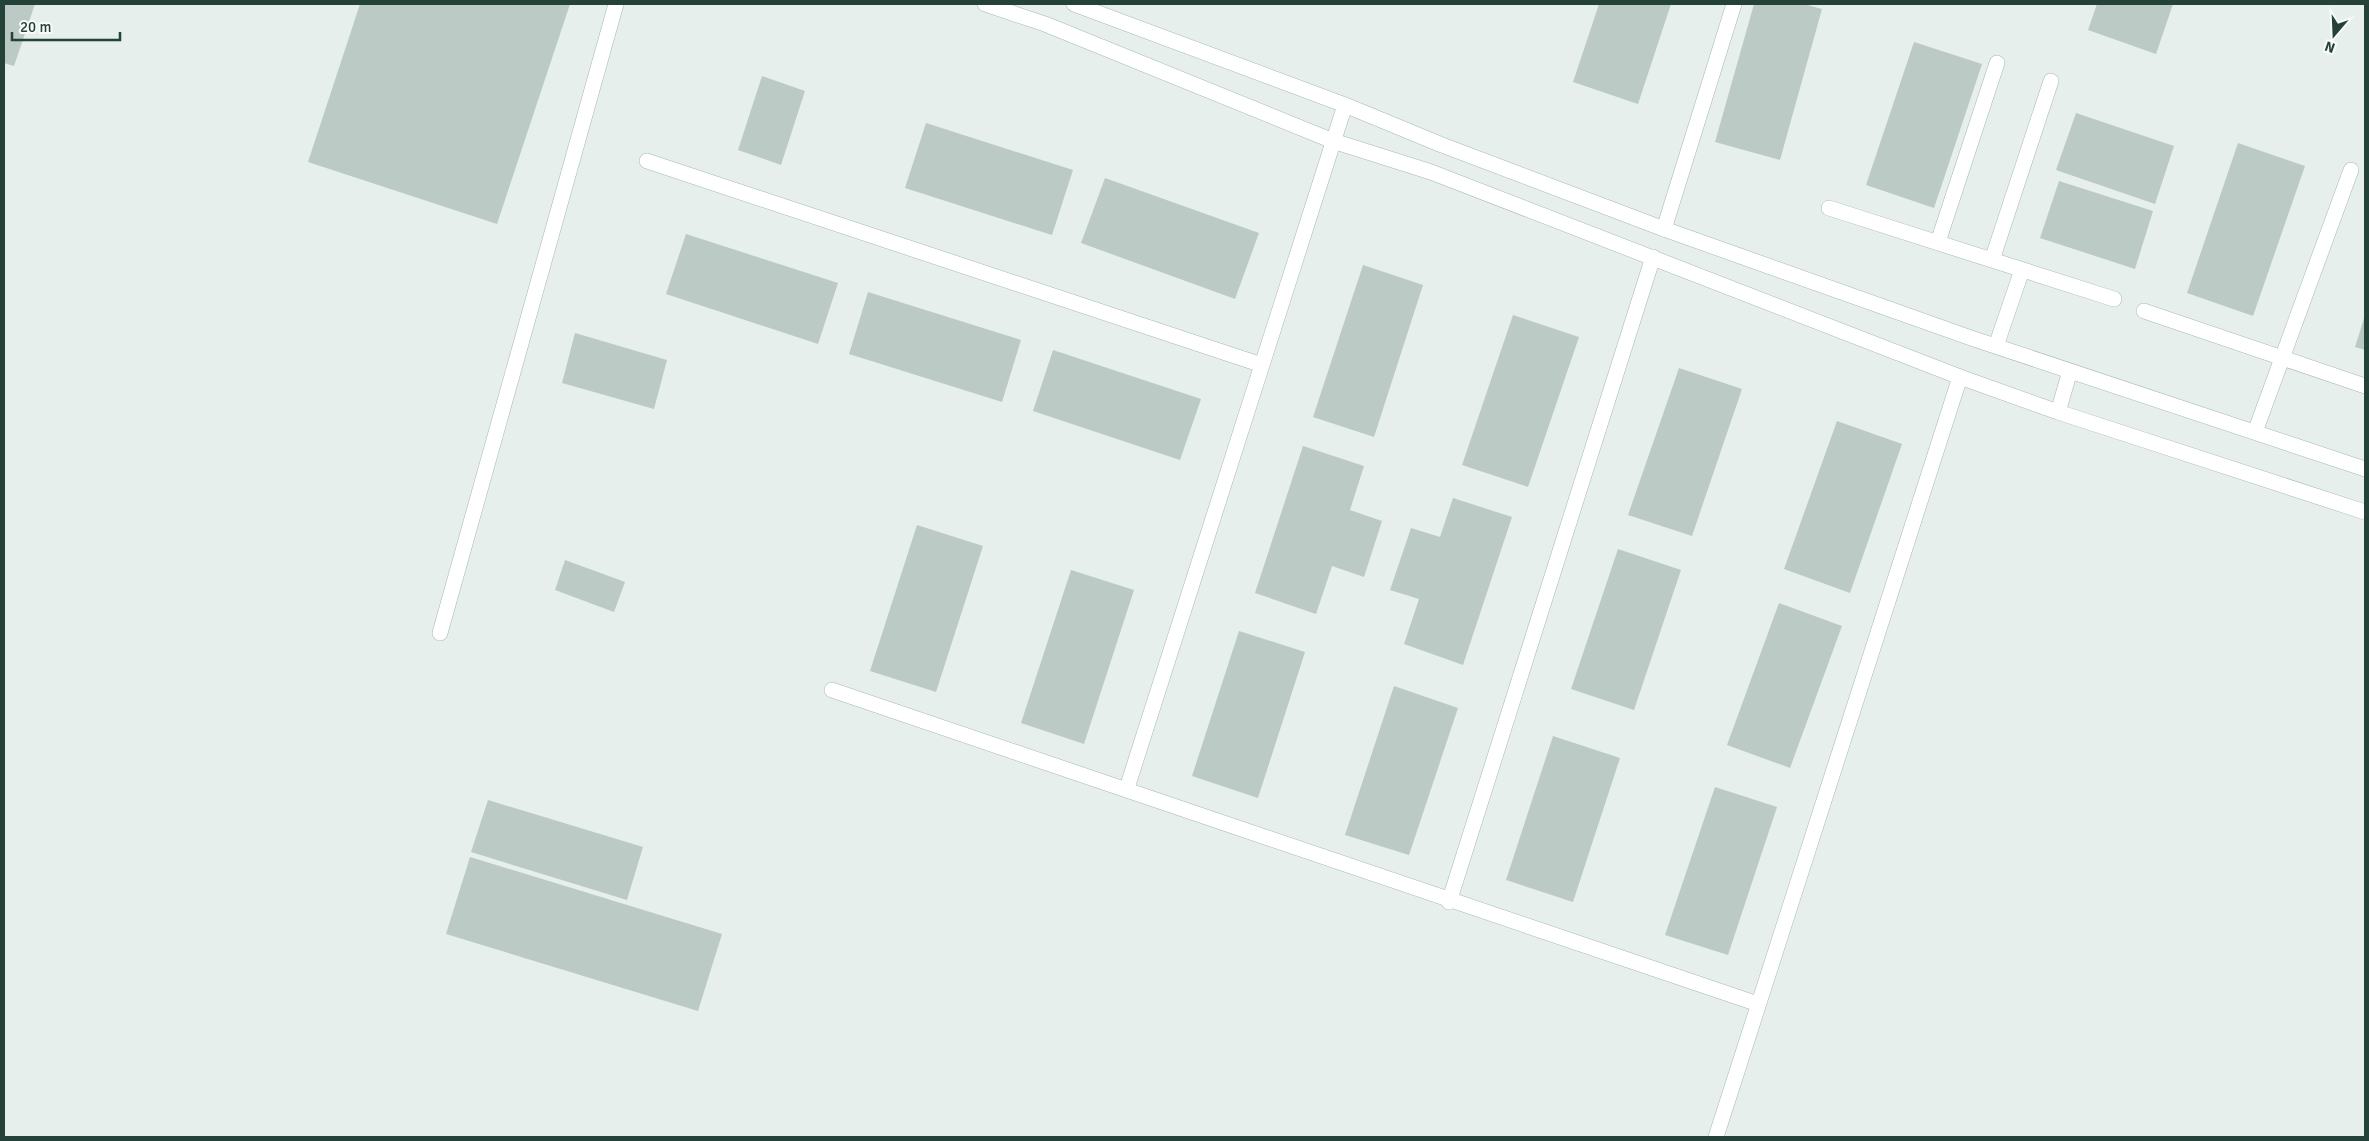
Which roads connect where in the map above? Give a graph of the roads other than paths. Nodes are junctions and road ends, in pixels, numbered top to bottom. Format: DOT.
graph roads {
  1 [pos="616,4"];
  2 [pos="985,4"];
  3 [pos="1074,4"];
  4 [pos="1734,4"];
  5 [pos="1997,64"];
  6 [pos="2051,82"];
  7 [pos="1346,105"];
  8 [pos="1333,141"];
  9 [pos="647,161"];
  10 [pos="2351,170"];
  11 [pos="1829,208"];
  12 [pos="1664,229"];
  13 [pos="1938,242"];
  14 [pos="1653,257"];
  15 [pos="1992,260"];
  16 [pos="2022,270"];
  17 [pos="2114,299"];
  18 [pos="2144,311"];
  19 [pos="1996,346"];
  20 [pos="2282,358"];
  21 [pos="1262,365"];
  22 [pos="2070,371"];
  23 [pos="1960,377"];
  24 [pos="2365,386"];
  25 [pos="2058,412"];
  26 [pos="2255,432"];
  27 [pos="2365,468"];
  28 [pos="2365,512"];
  29 [pos="440,633"];
  30 [pos="832,690"];
  31 [pos="1127,788"];
  32 [pos="1449,902"];
  33 [pos="1758,1004"];
  34 [pos="1716,1137"];
  1 -- 29 [label="street"];
  2 -- 8 [label="street"];
  3 -- 7 [label="street"];
  4 -- 12 [label="street"];
  5 -- 13 [label="street"];
  6 -- 15 [label="street"];
  7 -- 8 [label="street"];
  7 -- 12 [label="street"];
  8 -- 14 [label="street"];
  8 -- 21 [label="street"];
  9 -- 21 [label="street"];
  10 -- 20 [label="street"];
  11 -- 13 [label="street"];
  12 -- 19 [label="street"];
  13 -- 15 [label="street"];
  14 -- 23 [label="street"];
  14 -- 32 [label="street"];
  15 -- 16 [label="street"];
  16 -- 17 [label="street"];
  16 -- 19 [label="street"];
  18 -- 20 [label="street"];
  19 -- 22 [label="street"];
  20 -- 24 [label="street"];
  20 -- 26 [label="street"];
  21 -- 31 [label="street"];
  22 -- 25 [label="street"];
  22 -- 26 [label="street"];
  23 -- 25 [label="street"];
  23 -- 33 [label="street"];
  25 -- 28 [label="street"];
  26 -- 27 [label="street"];
  30 -- 31 [label="street"];
  31 -- 32 [label="street"];
  32 -- 33 [label="street"];
  33 -- 34 [label="street"];
}
